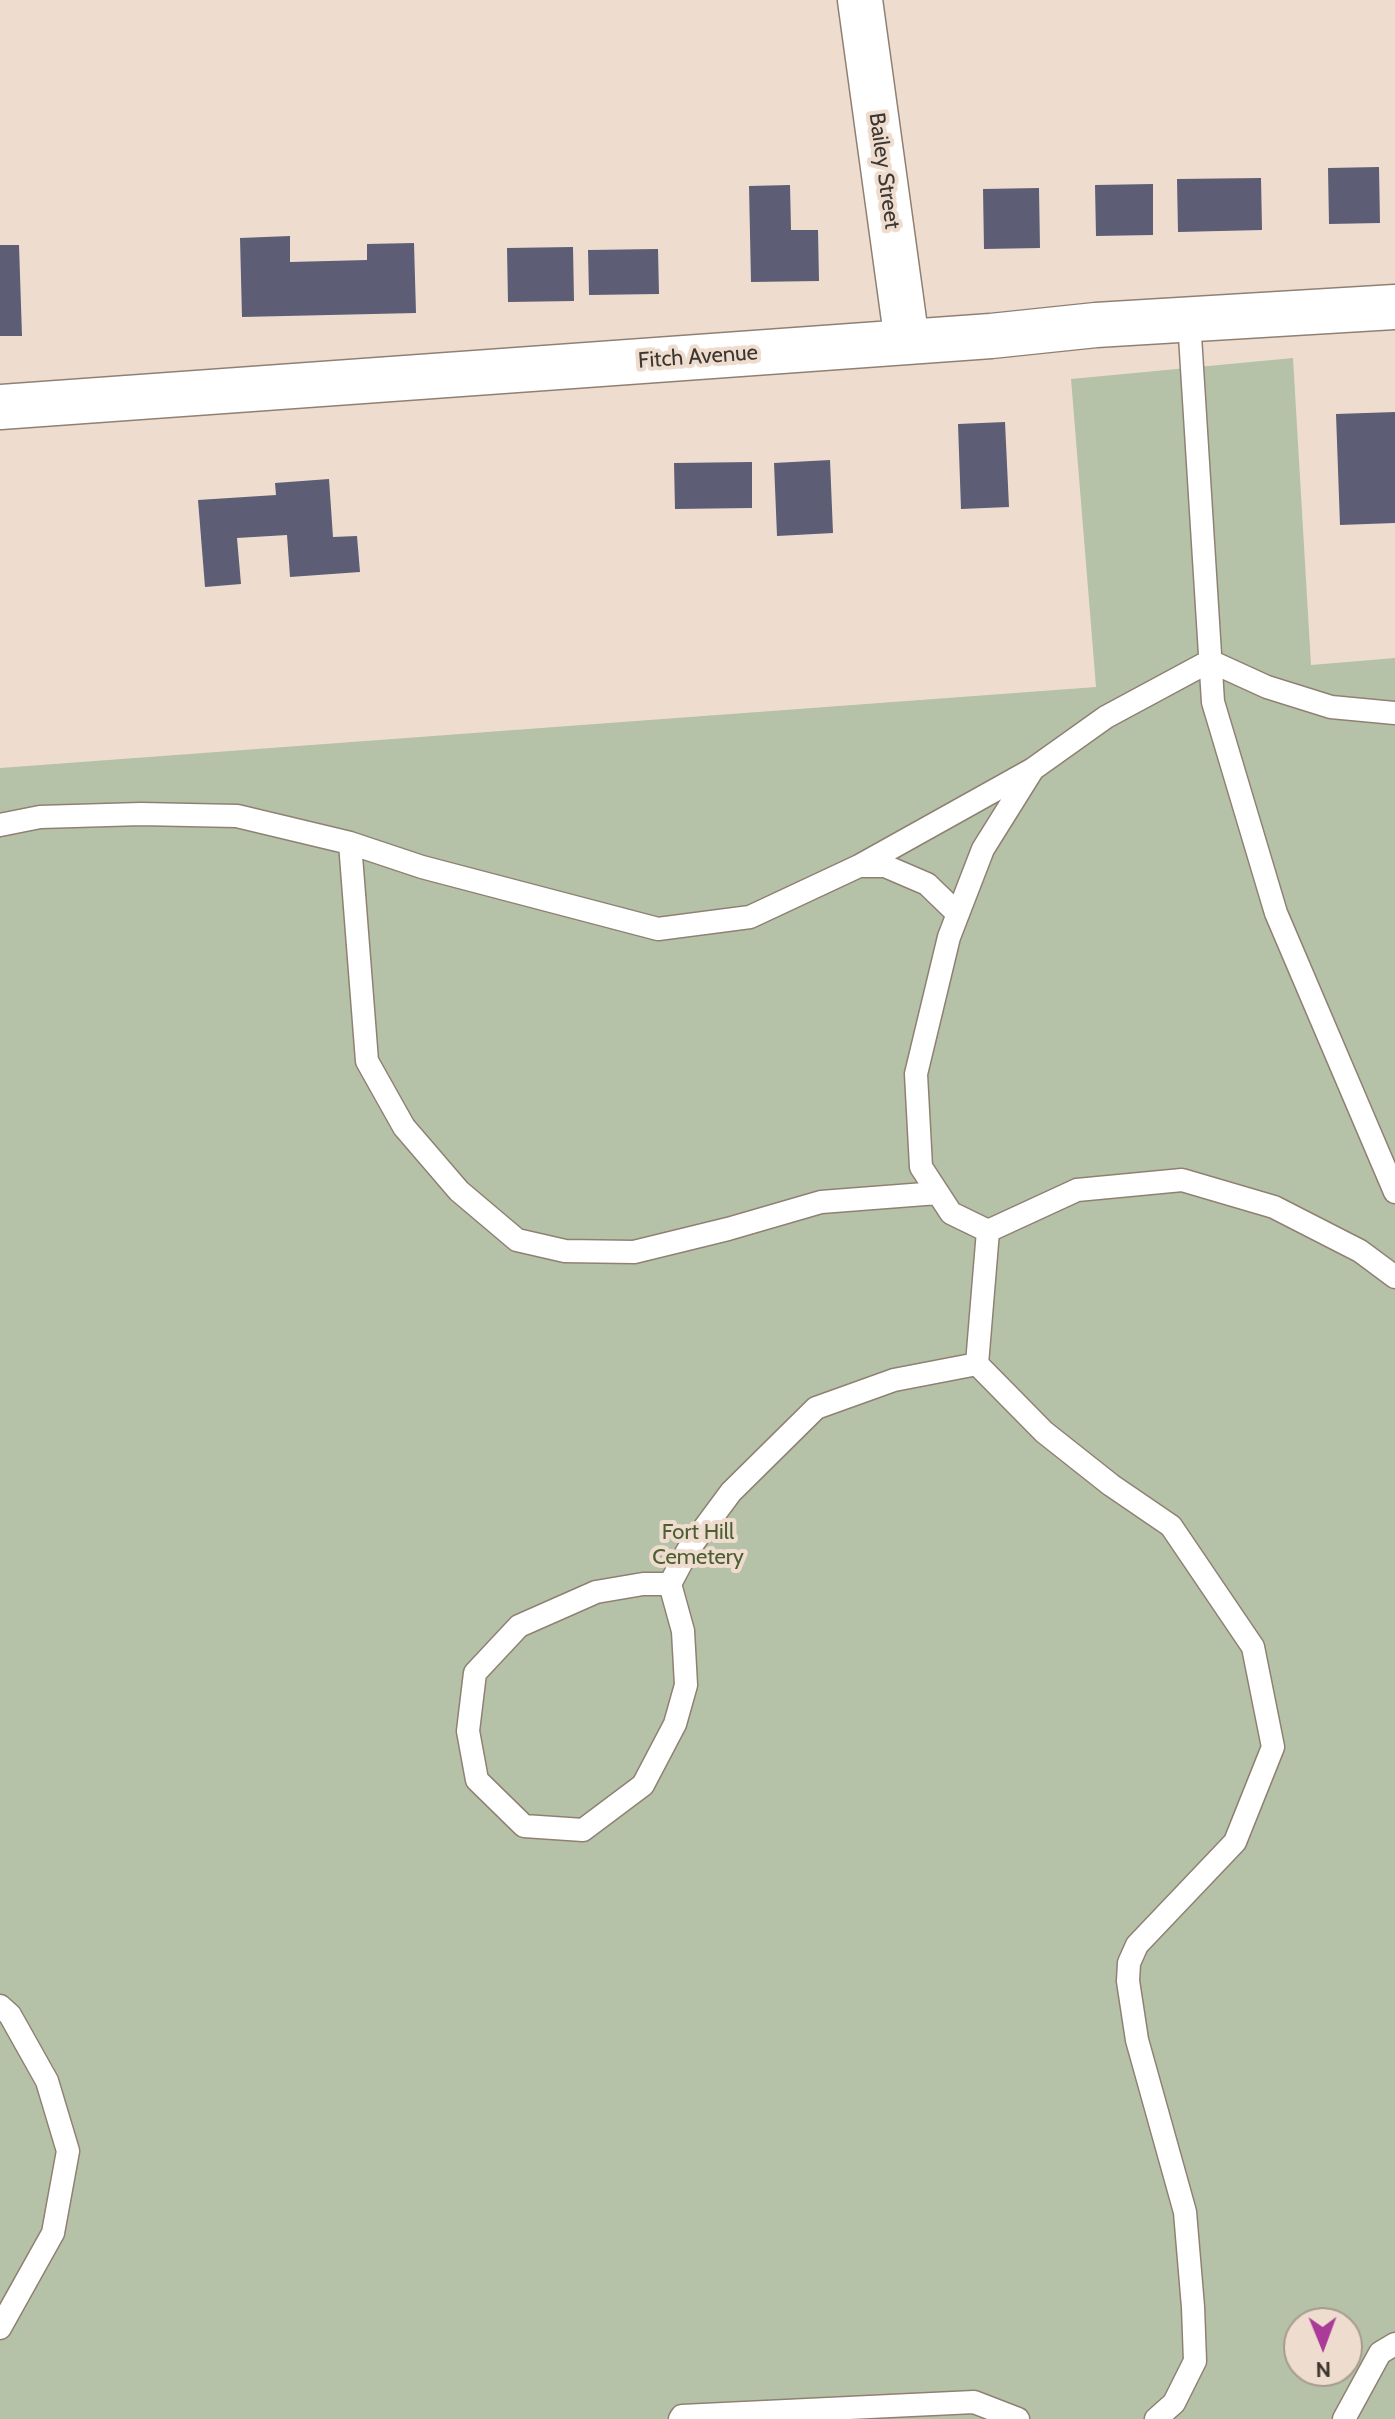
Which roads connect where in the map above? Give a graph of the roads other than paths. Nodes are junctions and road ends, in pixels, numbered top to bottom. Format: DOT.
graph roads {
  1 [pos="860,0"];
  2 [pos="1395,307"];
  3 [pos="1189,320"];
  4 [pos="907,342"];
  5 [pos="0,407"];
  6 [pos="1210,661"];
  7 [pos="1395,713"];
  8 [pos="1033,769"];
  9 [pos="0,825"];
  10 [pos="350,843"];
  11 [pos="859,866"];
  12 [pos="958,914"];
  13 [pos="1395,1192"];
  14 [pos="938,1193"];
  15 [pos="988,1231"];
  16 [pos="1395,1277"];
  17 [pos="977,1364"];
  18 [pos="670,1584"];
  19 [pos="0,2006"];
  20 [pos="0,2328"];
  21 [pos="1395,2344"];
  22 [pos="680,2419"];
  23 [pos="1018,2419"];
  24 [pos="1156,2419"];
  25 [pos="1344,2419"];
  1 -- 4 [label="street, Bailey Street"];
  2 -- 3 [label="street, Fitch Avenue"];
  3 -- 4 [label="street, Fitch Avenue"];
  3 -- 6 [label="lane"];
  4 -- 5 [label="street, Fitch Avenue"];
  6 -- 7 [label="lane"];
  6 -- 8 [label="lane"];
  6 -- 13 [label="lane"];
  8 -- 11 [label="lane"];
  8 -- 12 [label="lane"];
  9 -- 10 [label="lane"];
  10 -- 11 [label="lane"];
  10 -- 14 [label="lane"];
  11 -- 12 [label="lane"];
  12 -- 14 [label="lane"];
  14 -- 15 [label="lane"];
  15 -- 16 [label="lane"];
  15 -- 17 [label="lane"];
  17 -- 18 [label="lane"];
  17 -- 24 [label="lane"];
  18 -- 18 [label="lane"];
  19 -- 20 [label="lane"];
  21 -- 25 [label="lane"];
  22 -- 23 [label="lane"];
}
